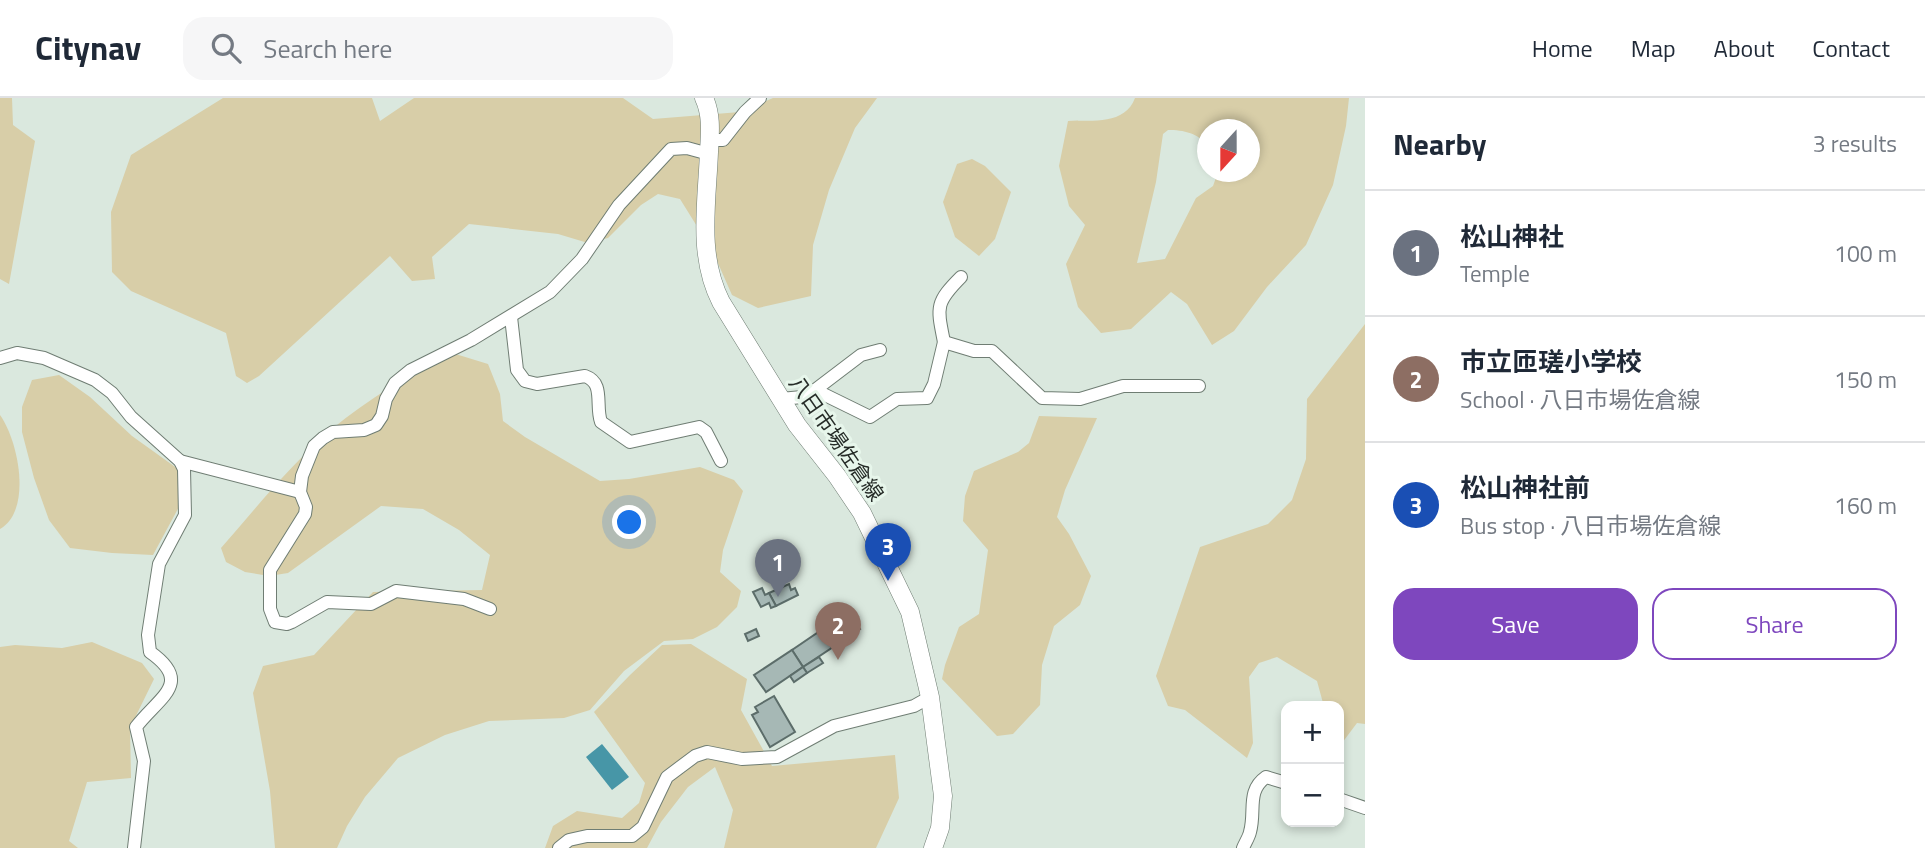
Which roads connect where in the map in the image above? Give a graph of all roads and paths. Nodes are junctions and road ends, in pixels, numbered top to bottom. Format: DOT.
graph roads {
  1 [pos="705,98"];
  2 [pos="760,98"];
  3 [pos="709,147"];
  4 [pos="961,277"];
  5 [pos="511,317"];
  6 [pos="944,342"];
  7 [pos="880,350"];
  8 [pos="0,358"];
  9 [pos="1199,386"];
  10 [pos="815,390"];
  11 [pos="781,399"];
  12 [pos="180,461"];
  13 [pos="721,461"];
  14 [pos="299,492"];
  15 [pos="490,609"];
  16 [pos="930,697"];
  17 [pos="1281,782"];
  18 [pos="1344,801"];
  19 [pos="1365,808"];
  20 [pos="134,848"];
  21 [pos="559,848"];
  22 [pos="933,848"];
  23 [pos="1243,848"];
  1 -- 3 [label="main road, 八日市場佐倉線"];
  2 -- 3 [label="street"];
  3 -- 5 [label="street"];
  3 -- 11 [label="main road, 八日市場佐倉線"];
  4 -- 6 [label="street"];
  5 -- 13 [label="street"];
  5 -- 14 [label="street"];
  6 -- 9 [label="street"];
  6 -- 10 [label="street"];
  7 -- 10 [label="street"];
  8 -- 12 [label="street"];
  10 -- 11 [label="street"];
  11 -- 16 [label="main road, 八日市場佐倉線"];
  12 -- 14 [label="street"];
  12 -- 20 [label="street"];
  14 -- 15 [label="street"];
  16 -- 21 [label="street"];
  16 -- 22 [label="main road, 八日市場佐倉線"];
  17 -- 23 [label="street"];
  18 -- 19 [label="street"];
}
